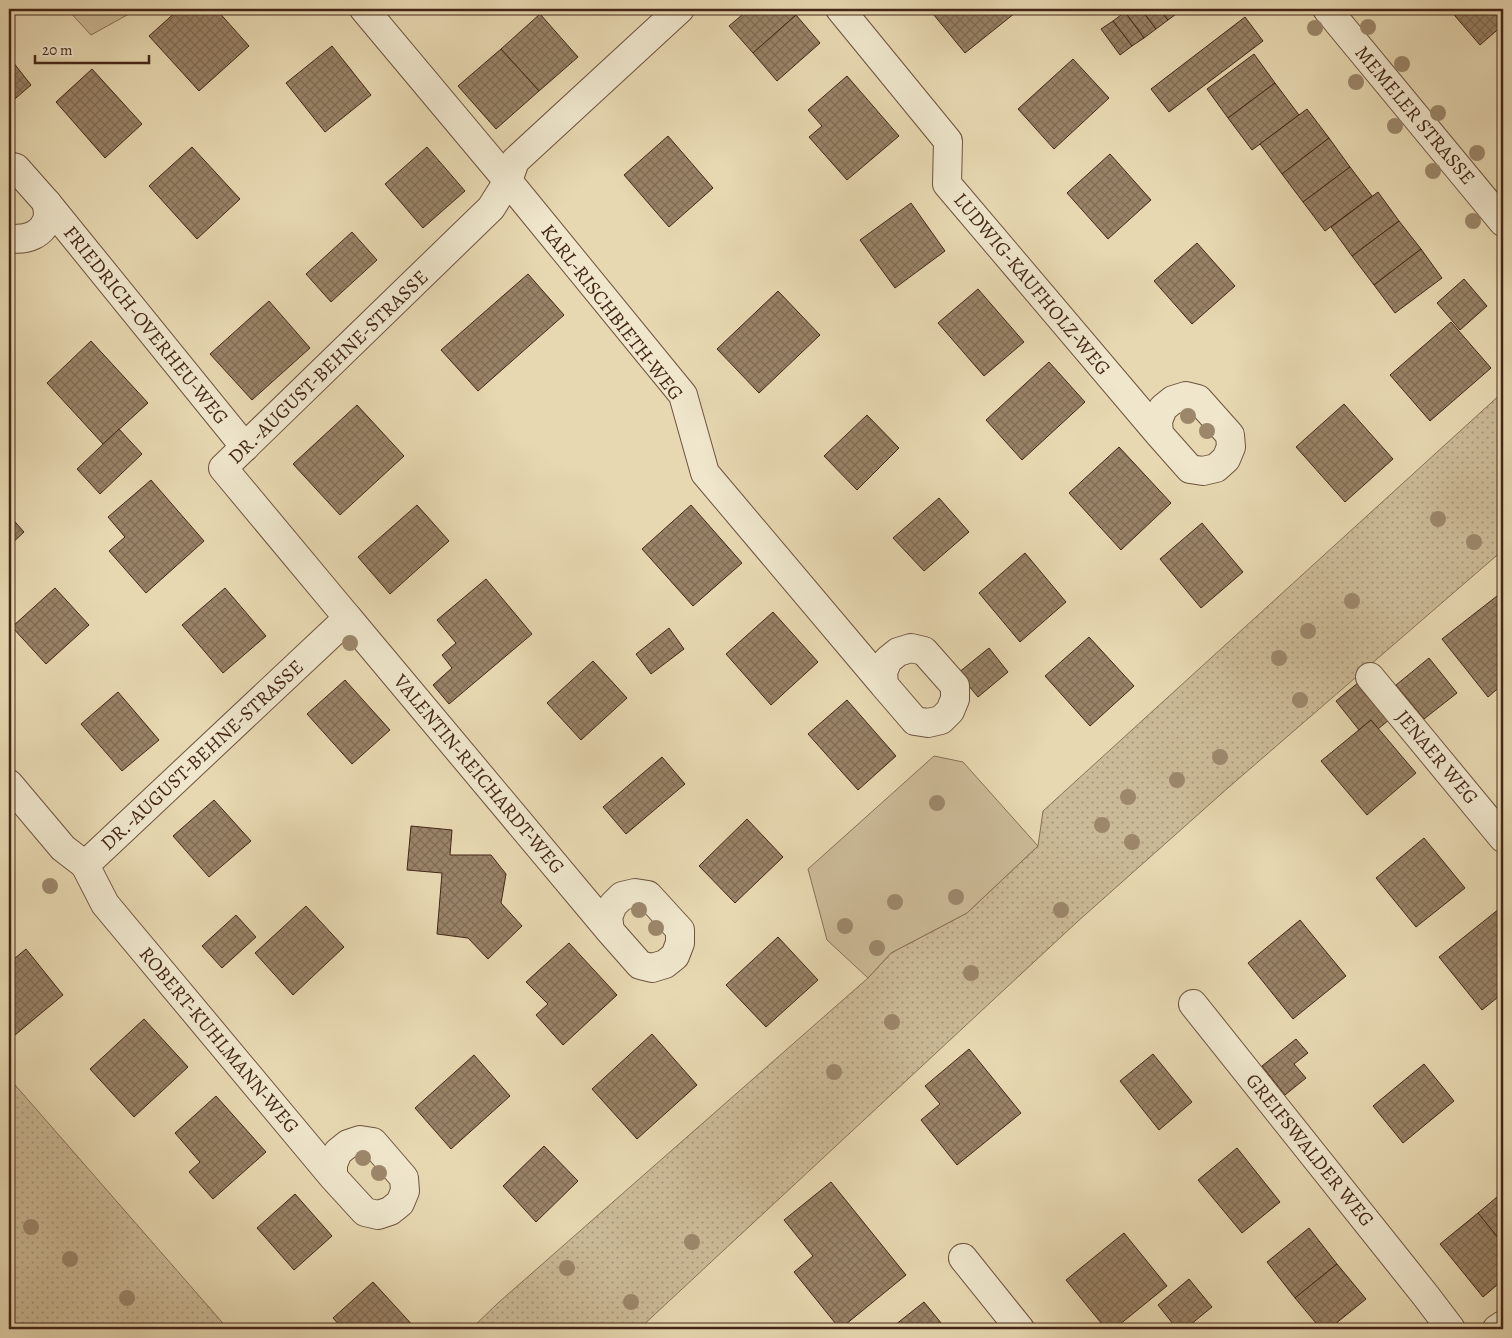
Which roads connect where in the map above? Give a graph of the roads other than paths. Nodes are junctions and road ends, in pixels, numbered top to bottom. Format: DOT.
graph roads {
  1 [pos="364,9"];
  2 [pos="680,9"];
  3 [pos="840,9"];
  4 [pos="1327,9"];
  5 [pos="9,166"];
  6 [pos="508,181"];
  7 [pos="47,203"];
  8 [pos="1503,222"];
  9 [pos="9,238"];
  10 [pos="1158,434"];
  11 [pos="245,447"];
  12 [pos="348,618"];
  13 [pos="1370,677"];
  14 [pos="884,685"];
  15 [pos="9,784"];
  16 [pos="1503,838"];
  17 [pos="84,865"];
  18 [pos="105,904"];
  19 [pos="610,930"];
  20 [pos="1193,1004"];
  21 [pos="333,1177"];
  22 [pos="963,1258"];
  23 [pos="1503,1325"];
  24 [pos="1020,1329"];
  25 [pos="1451,1329"];
  26 [pos="1498,1329"];
  1 -- 6 [label="street, KARL-RISCHBIETH-WEG"];
  2 -- 6 [label="street, DR.-AUGUST-BEHNE-STRASSE"];
  3 -- 10 [label="street, LUDWIG-KAUFHOLZ-WEG"];
  4 -- 8 [label="street, MEMELER STRASSE"];
  5 -- 7 [label="street, FRIEDRICH-OVERHEU-WEG"];
  6 -- 11 [label="street, DR.-AUGUST-BEHNE-STRASSE"];
  6 -- 14 [label="street, KARL-RISCHBIETH-WEG"];
  7 -- 9 [label="street, FRIEDRICH-OVERHEU-WEG"];
  7 -- 11 [label="street, FRIEDRICH-OVERHEU-WEG"];
  11 -- 12 [label="street, DR.-AUGUST-BEHNE-STRASSE"];
  12 -- 17 [label="street, DR.-AUGUST-BEHNE-STRASSE"];
  12 -- 19 [label="street, VALENTIN-REICHARDT-WEG"];
  13 -- 16 [label="street, JENAER WEG"];
  15 -- 17 [label="street"];
  17 -- 18 [label="street, DR.-AUGUST-BEHNE-STRASSE"];
  18 -- 21 [label="street, ROBERT-KUHLMANN-WEG"];
  20 -- 25 [label="street, GREIFSWALDER WEG"];
  22 -- 24 [label="street"];
  23 -- 26 [label="street"];
}
